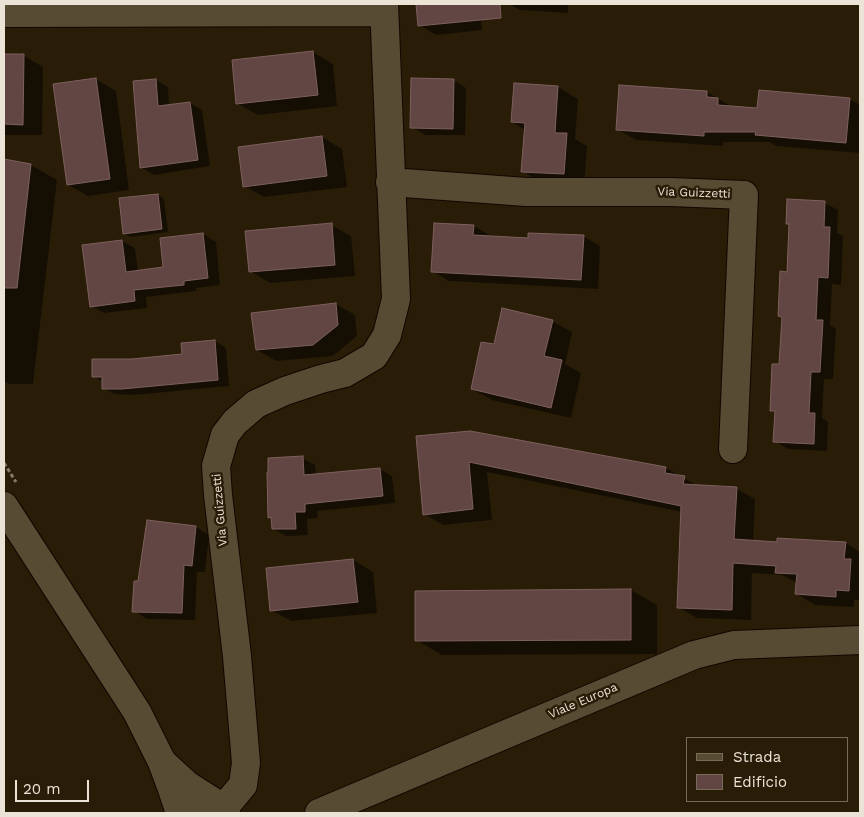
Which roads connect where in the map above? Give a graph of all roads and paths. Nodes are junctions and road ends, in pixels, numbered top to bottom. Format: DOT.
graph roads {
  1 [pos="384,8"];
  2 [pos="4,13"];
  3 [pos="390,182"];
  4 [pos="733,449"];
  5 [pos="4,506"];
  6 [pos="860,640"];
  7 [pos="162,762"];
  8 [pos="227,811"];
  9 [pos="180,813"];
  10 [pos="189,813"];
  11 [pos="319,813"];
  1 -- 2 [label="street"];
  1 -- 3 [label="street, Via Guizzetti"];
  3 -- 4 [label="street, Via Guizzetti"];
  3 -- 8 [label="street, Via Guizzetti"];
  5 -- 7 [label="street"];
  6 -- 11 [label="street, Viale Europa"];
  7 -- 8 [label="street"];
  7 -- 9 [label="street"];
  8 -- 10 [label="street"];
}
